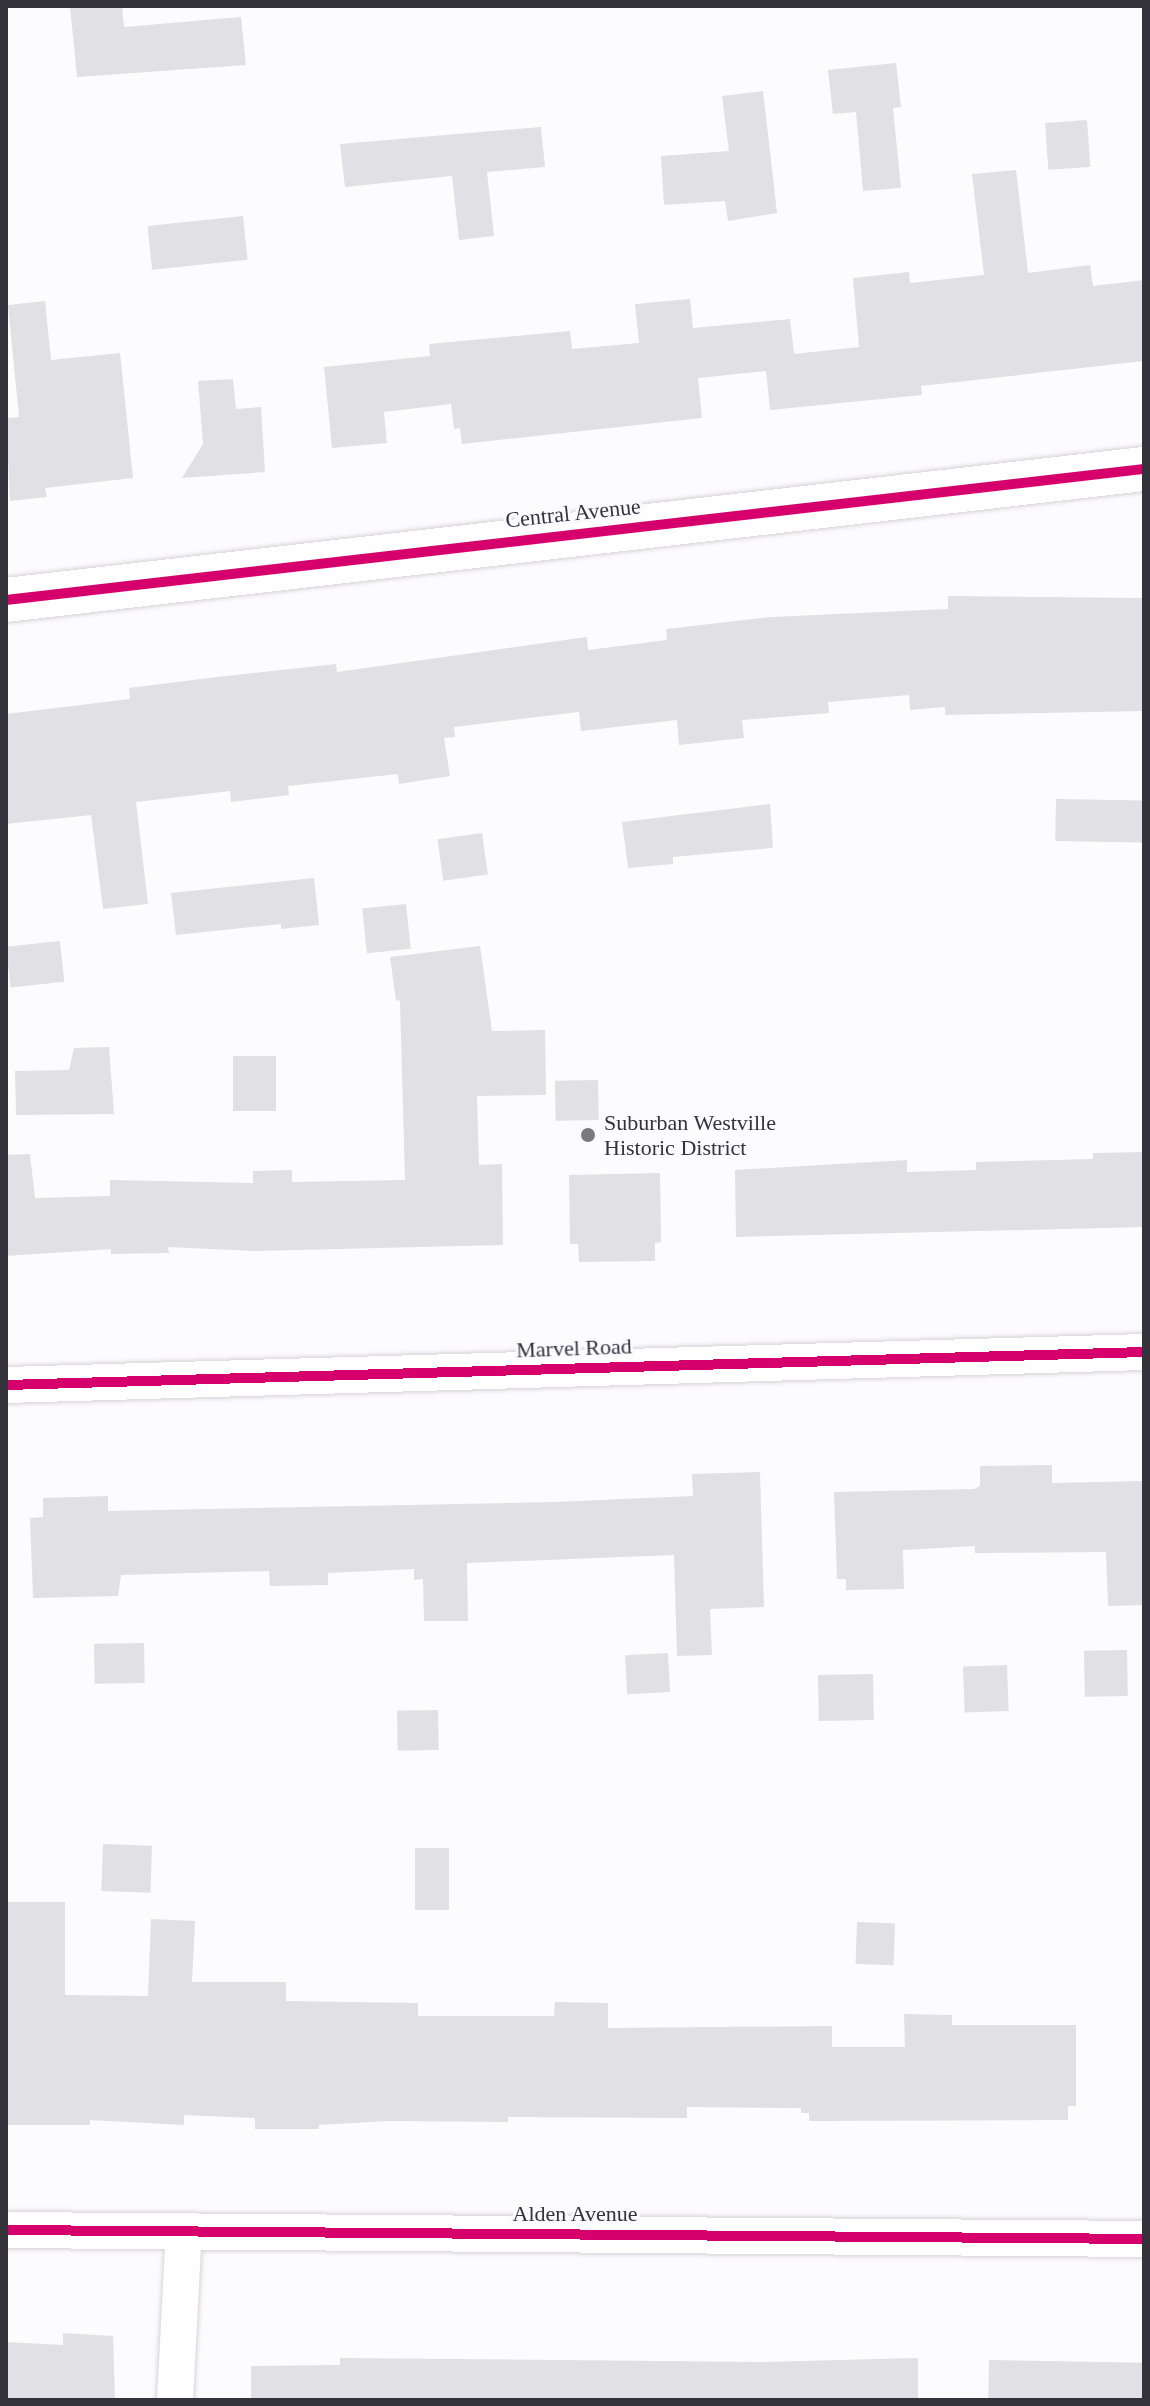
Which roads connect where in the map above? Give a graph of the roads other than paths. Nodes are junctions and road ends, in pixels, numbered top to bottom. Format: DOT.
graph roads {
  1 [pos="1144,469"];
  2 [pos="6,600"];
  3 [pos="1144,1352"];
  4 [pos="6,1385"];
  5 [pos="6,2230"];
  6 [pos="184,2231"];
  7 [pos="1144,2239"];
  8 [pos="175,2400"];
  1 -- 2 [label="street, Central Avenue"];
  3 -- 4 [label="street, Marvel Road"];
  5 -- 6 [label="street, Alden Avenue"];
  6 -- 7 [label="street, Alden Avenue"];
  6 -- 8 [label="street"];
}
